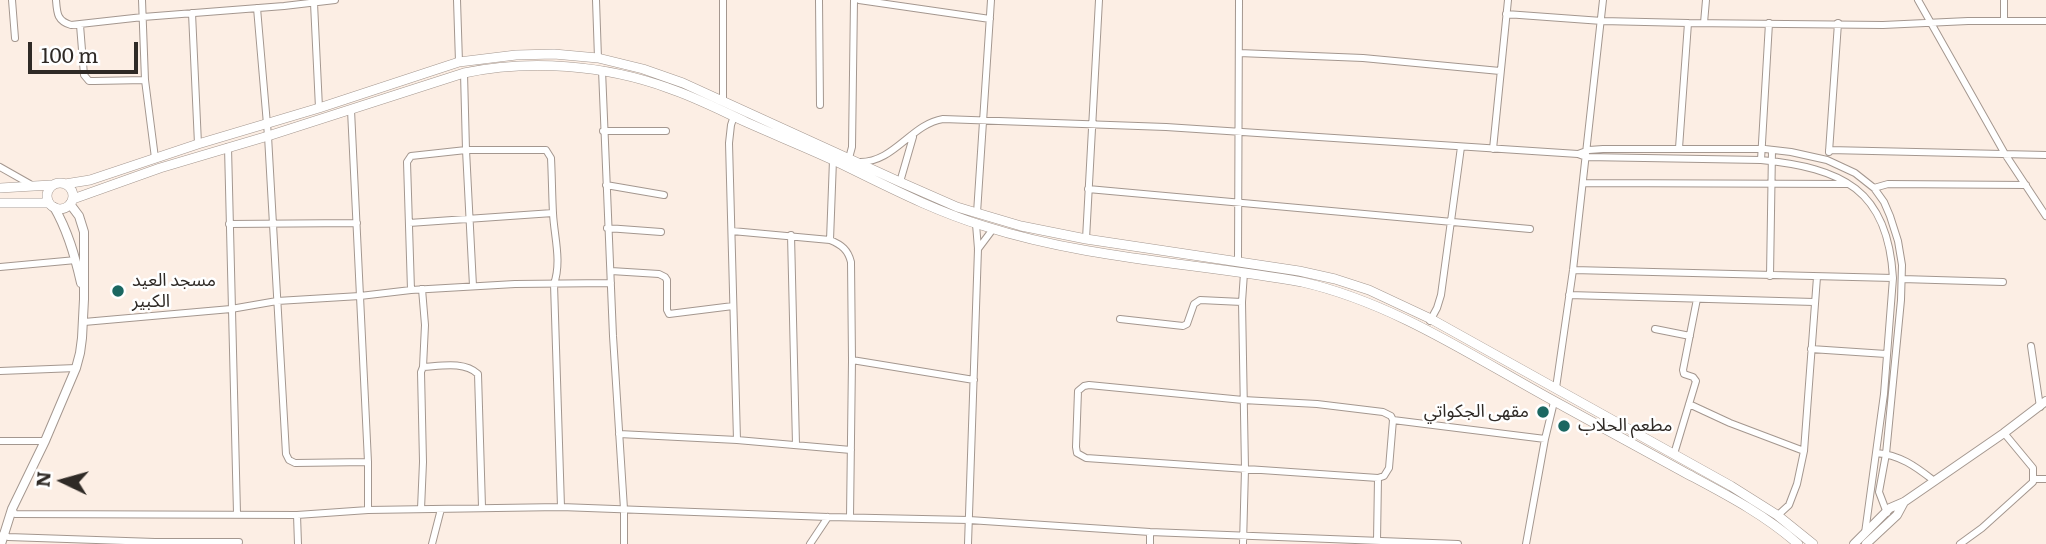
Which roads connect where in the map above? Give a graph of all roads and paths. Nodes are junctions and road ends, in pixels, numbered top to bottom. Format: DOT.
graph roads {
  1 [pos="12,0"];
  2 [pos="57,0"];
  3 [pos="142,0"];
  4 [pos="335,0"];
  5 [pos="457,0"];
  6 [pos="596,0"];
  7 [pos="723,0"];
  8 [pos="819,0"];
  9 [pos="857,0"];
  10 [pos="991,0"];
  11 [pos="1100,0"];
  12 [pos="1239,0"];
  13 [pos="1508,0"];
  14 [pos="1603,0"];
  15 [pos="1706,0"];
  16 [pos="1918,0"];
  17 [pos="2004,0"];
  18 [pos="284,3"];
  19 [pos="314,3"];
  20 [pos="257,8"];
  21 [pos="192,13"];
  22 [pos="1506,14"];
  23 [pos="143,17"];
  24 [pos="990,19"];
  25 [pos="2004,20"];
  26 [pos="2046,21"];
  27 [pos="1602,22"];
  28 [pos="1688,23"];
  29 [pos="1704,23"];
  30 [pos="1769,23"];
  31 [pos="1838,23"];
  32 [pos="1932,23"];
  33 [pos="80,25"];
  34 [pos="15,38"];
  35 [pos="1238,53"];
  36 [pos="598,58"];
  37 [pos="459,62"];
  38 [pos="602,70"];
  39 [pos="1500,71"];
  40 [pos="464,73"];
  41 [pos="145,80"];
  42 [pos="723,101"];
  43 [pos="820,105"];
  44 [pos="319,108"];
  45 [pos="351,110"];
  46 [pos="734,116"];
  47 [pos="984,120"];
  48 [pos="1093,123"];
  49 [pos="267,124"];
  50 [pos="603,131"];
  51 [pos="666,131"];
  52 [pos="1238,133"];
  53 [pos="914,135"];
  54 [pos="268,136"];
  55 [pos="198,144"];
  56 [pos="228,147"];
  57 [pos="1461,147"];
  58 [pos="1679,148"];
  59 [pos="1493,149"];
  60 [pos="1761,149"];
  61 [pos="466,150"];
  62 [pos="1772,150"];
  63 [pos="1829,150"];
  64 [pos="1586,154"];
  65 [pos="2005,154"];
  66 [pos="2046,155"];
  67 [pos="155,158"];
  68 [pos="833,160"];
  69 [pos="852,160"];
  70 [pos="1761,160"];
  71 [pos="1827,160"];
  72 [pos="1772,161"];
  73 [pos="0,167"];
  74 [pos="900,182"];
  75 [pos="1583,183"];
  76 [pos="65,184"];
  77 [pos="1772,184"];
  78 [pos="1848,184"];
  79 [pos="51,185"];
  80 [pos="606,185"];
  81 [pos="2026,185"];
  82 [pos="35,186"];
  83 [pos="0,188"];
  84 [pos="1874,188"];
  85 [pos="1088,189"];
  86 [pos="664,195"];
  87 [pos="72,202"];
  88 [pos="1237,202"];
  89 [pos="0,203"];
  90 [pos="51,205"];
  91 [pos="553,213"];
  92 [pos="977,213"];
  93 [pos="2046,216"];
  94 [pos="470,218"];
  95 [pos="357,223"];
  96 [pos="409,223"];
  97 [pos="1451,223"];
  98 [pos="229,224"];
  99 [pos="272,224"];
  100 [pos="976,224"];
  101 [pos="607,228"];
  102 [pos="993,229"];
  103 [pos="1530,229"];
  104 [pos="732,231"];
  105 [pos="661,232"];
  106 [pos="1050,232"];
  107 [pos="791,235"];
  108 [pos="1086,239"];
  109 [pos="830,240"];
  110 [pos="1049,244"];
  111 [pos="978,248"];
  112 [pos="76,260"];
  113 [pos="1238,260"];
  114 [pos="0,267"];
  115 [pos="1573,270"];
  116 [pos="611,271"];
  117 [pos="1244,273"];
  118 [pos="1770,276"];
  119 [pos="1816,277"];
  120 [pos="1893,278"];
  121 [pos="1902,279"];
  122 [pos="2003,282"];
  123 [pos="611,283"];
  124 [pos="554,284"];
  125 [pos="473,286"];
  126 [pos="422,289"];
  127 [pos="411,290"];
  128 [pos="1569,295"];
  129 [pos="360,296"];
  130 [pos="85,299"];
  131 [pos="1697,299"];
  132 [pos="277,302"];
  133 [pos="1242,302"];
  134 [pos="1814,302"];
  135 [pos="733,306"];
  136 [pos="231,309"];
  137 [pos="1121,319"];
  138 [pos="1431,319"];
  139 [pos="83,322"];
  140 [pos="1655,328"];
  141 [pos="1426,329"];
  142 [pos="1690,336"];
  143 [pos="2031,346"];
  144 [pos="1811,349"];
  145 [pos="1886,354"];
  146 [pos="852,360"];
  147 [pos="423,367"];
  148 [pos="76,368"];
  149 [pos="0,371"];
  150 [pos="974,380"];
  151 [pos="1556,388"];
  152 [pos="1888,394"];
  153 [pos="1243,400"];
  154 [pos="1554,402"];
  155 [pos="1689,404"];
  156 [pos="2043,404"];
  157 [pos="1393,420"];
  158 [pos="1620,424"];
  159 [pos="2004,433"];
  160 [pos="619,434"];
  161 [pos="1616,435"];
  162 [pos="1545,439"];
  163 [pos="45,440"];
  164 [pos="737,440"];
  165 [pos="0,441"];
  166 [pos="796,445"];
  167 [pos="850,450"];
  168 [pos="1804,450"];
  169 [pos="1876,453"];
  170 [pos="1674,454"];
  171 [pos="1886,454"];
  172 [pos="368,462"];
  173 [pos="1245,469"];
  174 [pos="1378,478"];
  175 [pos="2034,479"];
  176 [pos="2046,479"];
  177 [pos="1933,480"];
  178 [pos="1904,502"];
  179 [pos="482,507"];
  180 [pos="561,507"];
  181 [pos="12,509"];
  182 [pos="421,509"];
  183 [pos="441,509"];
  184 [pos="624,509"];
  185 [pos="368,510"];
  186 [pos="1886,512"];
  187 [pos="237,513"];
  188 [pos="297,515"];
  189 [pos="828,517"];
  190 [pos="850,517"];
  191 [pos="1775,519"];
  192 [pos="969,520"];
  193 [pos="1893,520"];
  194 [pos="1150,532"];
  195 [pos="1865,533"];
  196 [pos="3,534"];
  197 [pos="1804,535"];
  198 [pos="1243,540"];
  199 [pos="1377,541"];
  200 [pos="239,542"];
  201 [pos="1414,543"];
  202 [pos="1,544"];
  203 [pos="298,544"];
  204 [pos="432,544"];
  205 [pos="624,544"];
  206 [pos="810,544"];
  207 [pos="968,544"];
  208 [pos="1150,544"];
  209 [pos="1458,544"];
  210 [pos="1526,544"];
  211 [pos="1798,544"];
  212 [pos="1813,544"];
  213 [pos="1822,544"];
  214 [pos="1854,544"];
  215 [pos="1866,544"];
  216 [pos="1960,544"];
  1 -- 34 [label="street"];
  2 -- 33 [label="street"];
  3 -- 23 [label="street"];
  4 -- 19 [label="street"];
  5 -- 37 [label="street"];
  6 -- 36 [label="street"];
  7 -- 42 [label="street"];
  8 -- 43 [label="street"];
  9 -- 24 [label="street"];
  9 -- 69 [label="street"];
  10 -- 24 [label="street"];
  11 -- 48 [label="street"];
  12 -- 35 [label="street"];
  13 -- 22 [label="street"];
  14 -- 27 [label="street"];
  15 -- 29 [label="street"];
  16 -- 32 [label="street"];
  17 -- 25 [label="street"];
  18 -- 19 [label="street"];
  18 -- 20 [label="street"];
  19 -- 44 [label="street"];
  20 -- 21 [label="street"];
  20 -- 49 [label="street"];
  21 -- 23 [label="street"];
  21 -- 55 [label="street"];
  22 -- 27 [label="street"];
  22 -- 39 [label="street"];
  23 -- 33 [label="street"];
  23 -- 41 [label="street"];
  24 -- 47 [label="street"];
  25 -- 26 [label="street"];
  25 -- 32 [label="street"];
  27 -- 28 [label="street"];
  27 -- 64 [label="street"];
  28 -- 29 [label="street"];
  28 -- 58 [label="street"];
  29 -- 30 [label="street"];
  30 -- 31 [label="street"];
  30 -- 60 [label="street"];
  31 -- 32 [label="street"];
  31 -- 63 [label="street"];
  32 -- 65 [label="street"];
  33 -- 41 [label="street"];
  35 -- 39 [label="street"];
  35 -- 52 [label="street"];
  36 -- 37 [label="main road"];
  36 -- 42 [label="main road"];
  37 -- 44 [label="main road"];
  38 -- 40 [label="main road"];
  38 -- 46 [label="main road"];
  38 -- 50 [label="street"];
  39 -- 59 [label="street"];
  40 -- 45 [label="main road"];
  40 -- 61 [label="street"];
  41 -- 67 [label="street"];
  42 -- 69 [label="main road"];
  44 -- 49 [label="main road"];
  45 -- 54 [label="main road"];
  45 -- 95 [label="street"];
  46 -- 68 [label="main road"];
  46 -- 104 [label="street"];
  47 -- 48 [label="street"];
  47 -- 53 [label="street"];
  47 -- 92 [label="street"];
  48 -- 52 [label="street"];
  48 -- 85 [label="street"];
  49 -- 54 [label="street"];
  49 -- 55 [label="main road"];
  50 -- 51 [label="street"];
  50 -- 80 [label="street"];
  52 -- 57 [label="street"];
  52 -- 88 [label="street"];
  53 -- 69 [label="street"];
  53 -- 74 [label="street"];
  54 -- 56 [label="main road"];
  54 -- 99 [label="street"];
  55 -- 67 [label="main road"];
  56 -- 87 [label="main road"];
  56 -- 98 [label="street"];
  57 -- 59 [label="street"];
  57 -- 97 [label="street"];
  58 -- 60 [label="street"];
  58 -- 64 [label="street"];
  59 -- 64 [label="street"];
  60 -- 62 [label="street"];
  60 -- 70 [label="street"];
  61 -- 91 [label="street"];
  61 -- 94 [label="street"];
  61 -- 96 [label="street"];
  62 -- 71 [label="street"];
  62 -- 72 [label="street"];
  63 -- 65 [label="street"];
  63 -- 71 [label="street"];
  64 -- 70 [label="street"];
  64 -- 75 [label="street"];
  65 -- 66 [label="street"];
  65 -- 81 [label="street"];
  67 -- 76 [label="main road"];
  68 -- 100 [label="main road"];
  68 -- 109 [label="street"];
  69 -- 74 [label="main road"];
  70 -- 72 [label="street"];
  71 -- 84 [label="street"];
  72 -- 77 [label="street"];
  72 -- 78 [label="street"];
  73 -- 82 [label="street"];
  74 -- 92 [label="main road"];
  75 -- 77 [label="street"];
  75 -- 115 [label="street"];
  76 -- 79 [label="main road"];
  76 -- 87 [label="main road"];
  77 -- 78 [label="street"];
  77 -- 118 [label="street"];
  78 -- 120 [label="street"];
  79 -- 82 [label="main road"];
  79 -- 90 [label="main road"];
  80 -- 86 [label="street"];
  80 -- 101 [label="street"];
  81 -- 84 [label="street"];
  81 -- 93 [label="street"];
  82 -- 83 [label="main road"];
  84 -- 121 [label="street"];
  85 -- 88 [label="street"];
  85 -- 108 [label="street"];
  87 -- 90 [label="main road"];
  87 -- 130 [label="street"];
  88 -- 97 [label="street"];
  88 -- 113 [label="street"];
  89 -- 90 [label="main road"];
  90 -- 112 [label="street"];
  91 -- 94 [label="street"];
  91 -- 124 [label="street"];
  92 -- 106 [label="main road"];
  94 -- 96 [label="street"];
  94 -- 125 [label="street"];
  95 -- 99 [label="street"];
  95 -- 129 [label="street"];
  96 -- 127 [label="street"];
  97 -- 103 [label="street"];
  97 -- 138 [label="street"];
  98 -- 99 [label="street"];
  98 -- 136 [label="street"];
  99 -- 132 [label="street"];
  100 -- 102 [label="main road"];
  100 -- 111 [label="street"];
  101 -- 105 [label="street"];
  101 -- 116 [label="street"];
  102 -- 110 [label="main road"];
  102 -- 111 [label="street"];
  104 -- 107 [label="street"];
  104 -- 135 [label="street"];
  106 -- 108 [label="main road"];
  106 -- 110 [label="main road"];
  107 -- 109 [label="street"];
  107 -- 166 [label="street"];
  108 -- 113 [label="main road"];
  109 -- 146 [label="street"];
  110 -- 117 [label="main road"];
  111 -- 150 [label="street"];
  112 -- 114 [label="street"];
  112 -- 130 [label="street"];
  113 -- 138 [label="main road"];
  115 -- 118 [label="street"];
  115 -- 128 [label="street"];
  116 -- 123 [label="street"];
  116 -- 135 [label="street"];
  117 -- 133 [label="street"];
  117 -- 141 [label="main road"];
  118 -- 119 [label="street"];
  119 -- 120 [label="street"];
  119 -- 134 [label="street"];
  120 -- 145 [label="street"];
  121 -- 122 [label="street"];
  121 -- 152 [label="street"];
  123 -- 124 [label="street"];
  123 -- 160 [label="street"];
  124 -- 125 [label="street"];
  124 -- 180 [label="street"];
  125 -- 126 [label="street"];
  126 -- 127 [label="street"];
  126 -- 147 [label="street"];
  127 -- 129 [label="street"];
  128 -- 131 [label="street"];
  128 -- 151 [label="street"];
  129 -- 132 [label="street"];
  129 -- 172 [label="street"];
  130 -- 139 [label="street"];
  131 -- 134 [label="street"];
  131 -- 142 [label="street"];
  132 -- 136 [label="street"];
  132 -- 172 [label="street"];
  133 -- 137 [label="street"];
  133 -- 153 [label="street"];
  134 -- 144 [label="street"];
  135 -- 164 [label="street"];
  136 -- 139 [label="street"];
  136 -- 187 [label="street"];
  138 -- 141 [label="street"];
  138 -- 151 [label="main road"];
  139 -- 148 [label="street"];
  140 -- 142 [label="street"];
  141 -- 154 [label="main road"];
  142 -- 155 [label="street"];
  143 -- 156 [label="street"];
  144 -- 145 [label="street"];
  144 -- 168 [label="street"];
  145 -- 152 [label="street"];
  146 -- 150 [label="street"];
  146 -- 167 [label="street"];
  147 -- 179 [label="street"];
  147 -- 182 [label="street"];
  148 -- 149 [label="street"];
  148 -- 163 [label="street"];
  150 -- 192 [label="street"];
  151 -- 158 [label="main road"];
  152 -- 169 [label="street"];
  152 -- 171 [label="street"];
  153 -- 157 [label="street"];
  153 -- 173 [label="street"];
  153 -- 173 [label="street"];
  154 -- 161 [label="main road"];
  154 -- 162 [label="street"];
  155 -- 168 [label="street"];
  155 -- 170 [label="street"];
  156 -- 159 [label="street"];
  157 -- 162 [label="street"];
  157 -- 174 [label="street"];
  158 -- 161 [label="main road"];
  158 -- 170 [label="main road"];
  159 -- 175 [label="street"];
  159 -- 177 [label="street"];
  160 -- 164 [label="street"];
  160 -- 184 [label="street"];
  161 -- 191 [label="main road"];
  162 -- 210 [label="street"];
  163 -- 165 [label="street"];
  163 -- 181 [label="street"];
  164 -- 166 [label="street"];
  166 -- 167 [label="street"];
  167 -- 190 [label="street"];
  168 -- 191 [label="street"];
  169 -- 171 [label="street"];
  169 -- 195 [label="street"];
  170 -- 191 [label="main road"];
  171 -- 177 [label="street"];
  171 -- 186 [label="street"];
  172 -- 185 [label="street"];
  173 -- 174 [label="street"];
  173 -- 198 [label="street"];
  174 -- 199 [label="street"];
  175 -- 176 [label="street"];
  175 -- 216 [label="street"];
  177 -- 178 [label="street"];
  178 -- 186 [label="street"];
  178 -- 193 [label="street"];
  179 -- 180 [label="street"];
  179 -- 183 [label="street"];
  180 -- 184 [label="street"];
  181 -- 187 [label="street"];
  181 -- 196 [label="street"];
  182 -- 183 [label="street"];
  182 -- 185 [label="street"];
  183 -- 204 [label="street"];
  184 -- 189 [label="street"];
  184 -- 205 [label="street"];
  185 -- 188 [label="street"];
  186 -- 193 [label="street"];
  186 -- 195 [label="street"];
  187 -- 188 [label="street"];
  188 -- 203 [label="street"];
  189 -- 190 [label="street"];
  189 -- 206 [label="street"];
  190 -- 192 [label="street"];
  191 -- 197 [label="main road"];
  191 -- 211 [label="main road"];
  192 -- 194 [label="street"];
  192 -- 207 [label="street"];
  193 -- 215 [label="street"];
  194 -- 198 [label="street"];
  194 -- 208 [label="street"];
  195 -- 214 [label="street"];
  196 -- 200 [label="street"];
  196 -- 202 [label="street"];
  197 -- 212 [label="main road"];
  197 -- 213 [label="main road"];
  198 -- 199 [label="street"];
  199 -- 201 [label="street"];
  201 -- 209 [label="street"];
}
